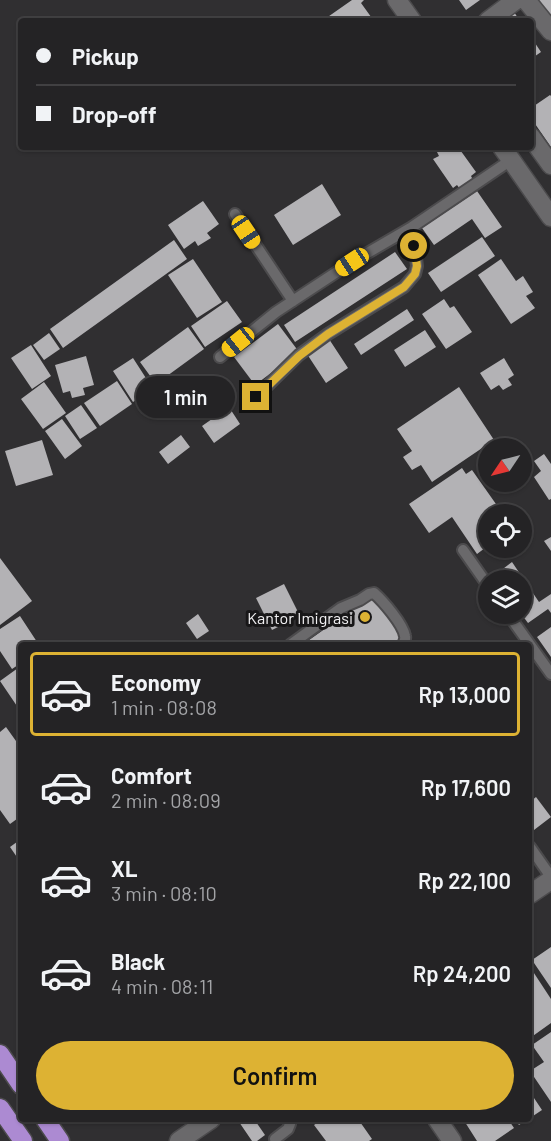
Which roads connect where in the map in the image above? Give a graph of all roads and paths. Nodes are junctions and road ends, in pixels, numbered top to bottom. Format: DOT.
graph roads {
  1 [pos="516,0"];
  2 [pos="526,0"];
  3 [pos="492,18"];
  4 [pos="551,31"];
  5 [pos="534,141"];
  6 [pos="506,154"];
  7 [pos="551,165"];
  8 [pos="235,214"];
  9 [pos="551,217"];
  10 [pos="412,227"];
  11 [pos="293,301"];
  12 [pos="220,357"];
  13 [pos="256,397"];
  14 [pos="463,550"];
  15 [pos="478,571"];
  16 [pos="515,624"];
  17 [pos="294,642"];
  18 [pos="404,642"];
  19 [pos="528,642"];
  20 [pos="532,647"];
  21 [pos="551,674"];
  22 [pos="532,850"];
  23 [pos="551,879"];
  24 [pos="532,893"];
  25 [pos="0,1054"];
  26 [pos="18,1081"];
  27 [pos="0,1108"];
  28 [pos="47,1122"];
  29 [pos="207,1122"];
  30 [pos="289,1122"];
  31 [pos="439,1122"];
  32 [pos="275,1139"];
  33 [pos="23,1141"];
  34 [pos="60,1141"];
  35 [pos="179,1141"];
  36 [pos="452,1141"];
  1 -- 3 [label="street"];
  2 -- 4 [label="street"];
  5 -- 7 [label="street"];
  6 -- 9 [label="street"];
  6 -- 10 [label="lane"];
  8 -- 11 [label="lane"];
  10 -- 11 [label="lane"];
  10 -- 13 [label="lane"];
  11 -- 12 [label="lane"];
  14 -- 15 [label="lane"];
  16 -- 19 [label="lane"];
  17 -- 18 [label="lane"];
  20 -- 21 [label="lane"];
  22 -- 23 [label="lane"];
  23 -- 24 [label="street"];
  25 -- 26 [label="highway"];
  27 -- 33 [label="highway"];
  28 -- 34 [label="highway"];
  29 -- 35 [label="street"];
  30 -- 32 [label="lane"];
  31 -- 36 [label="street"];
}
